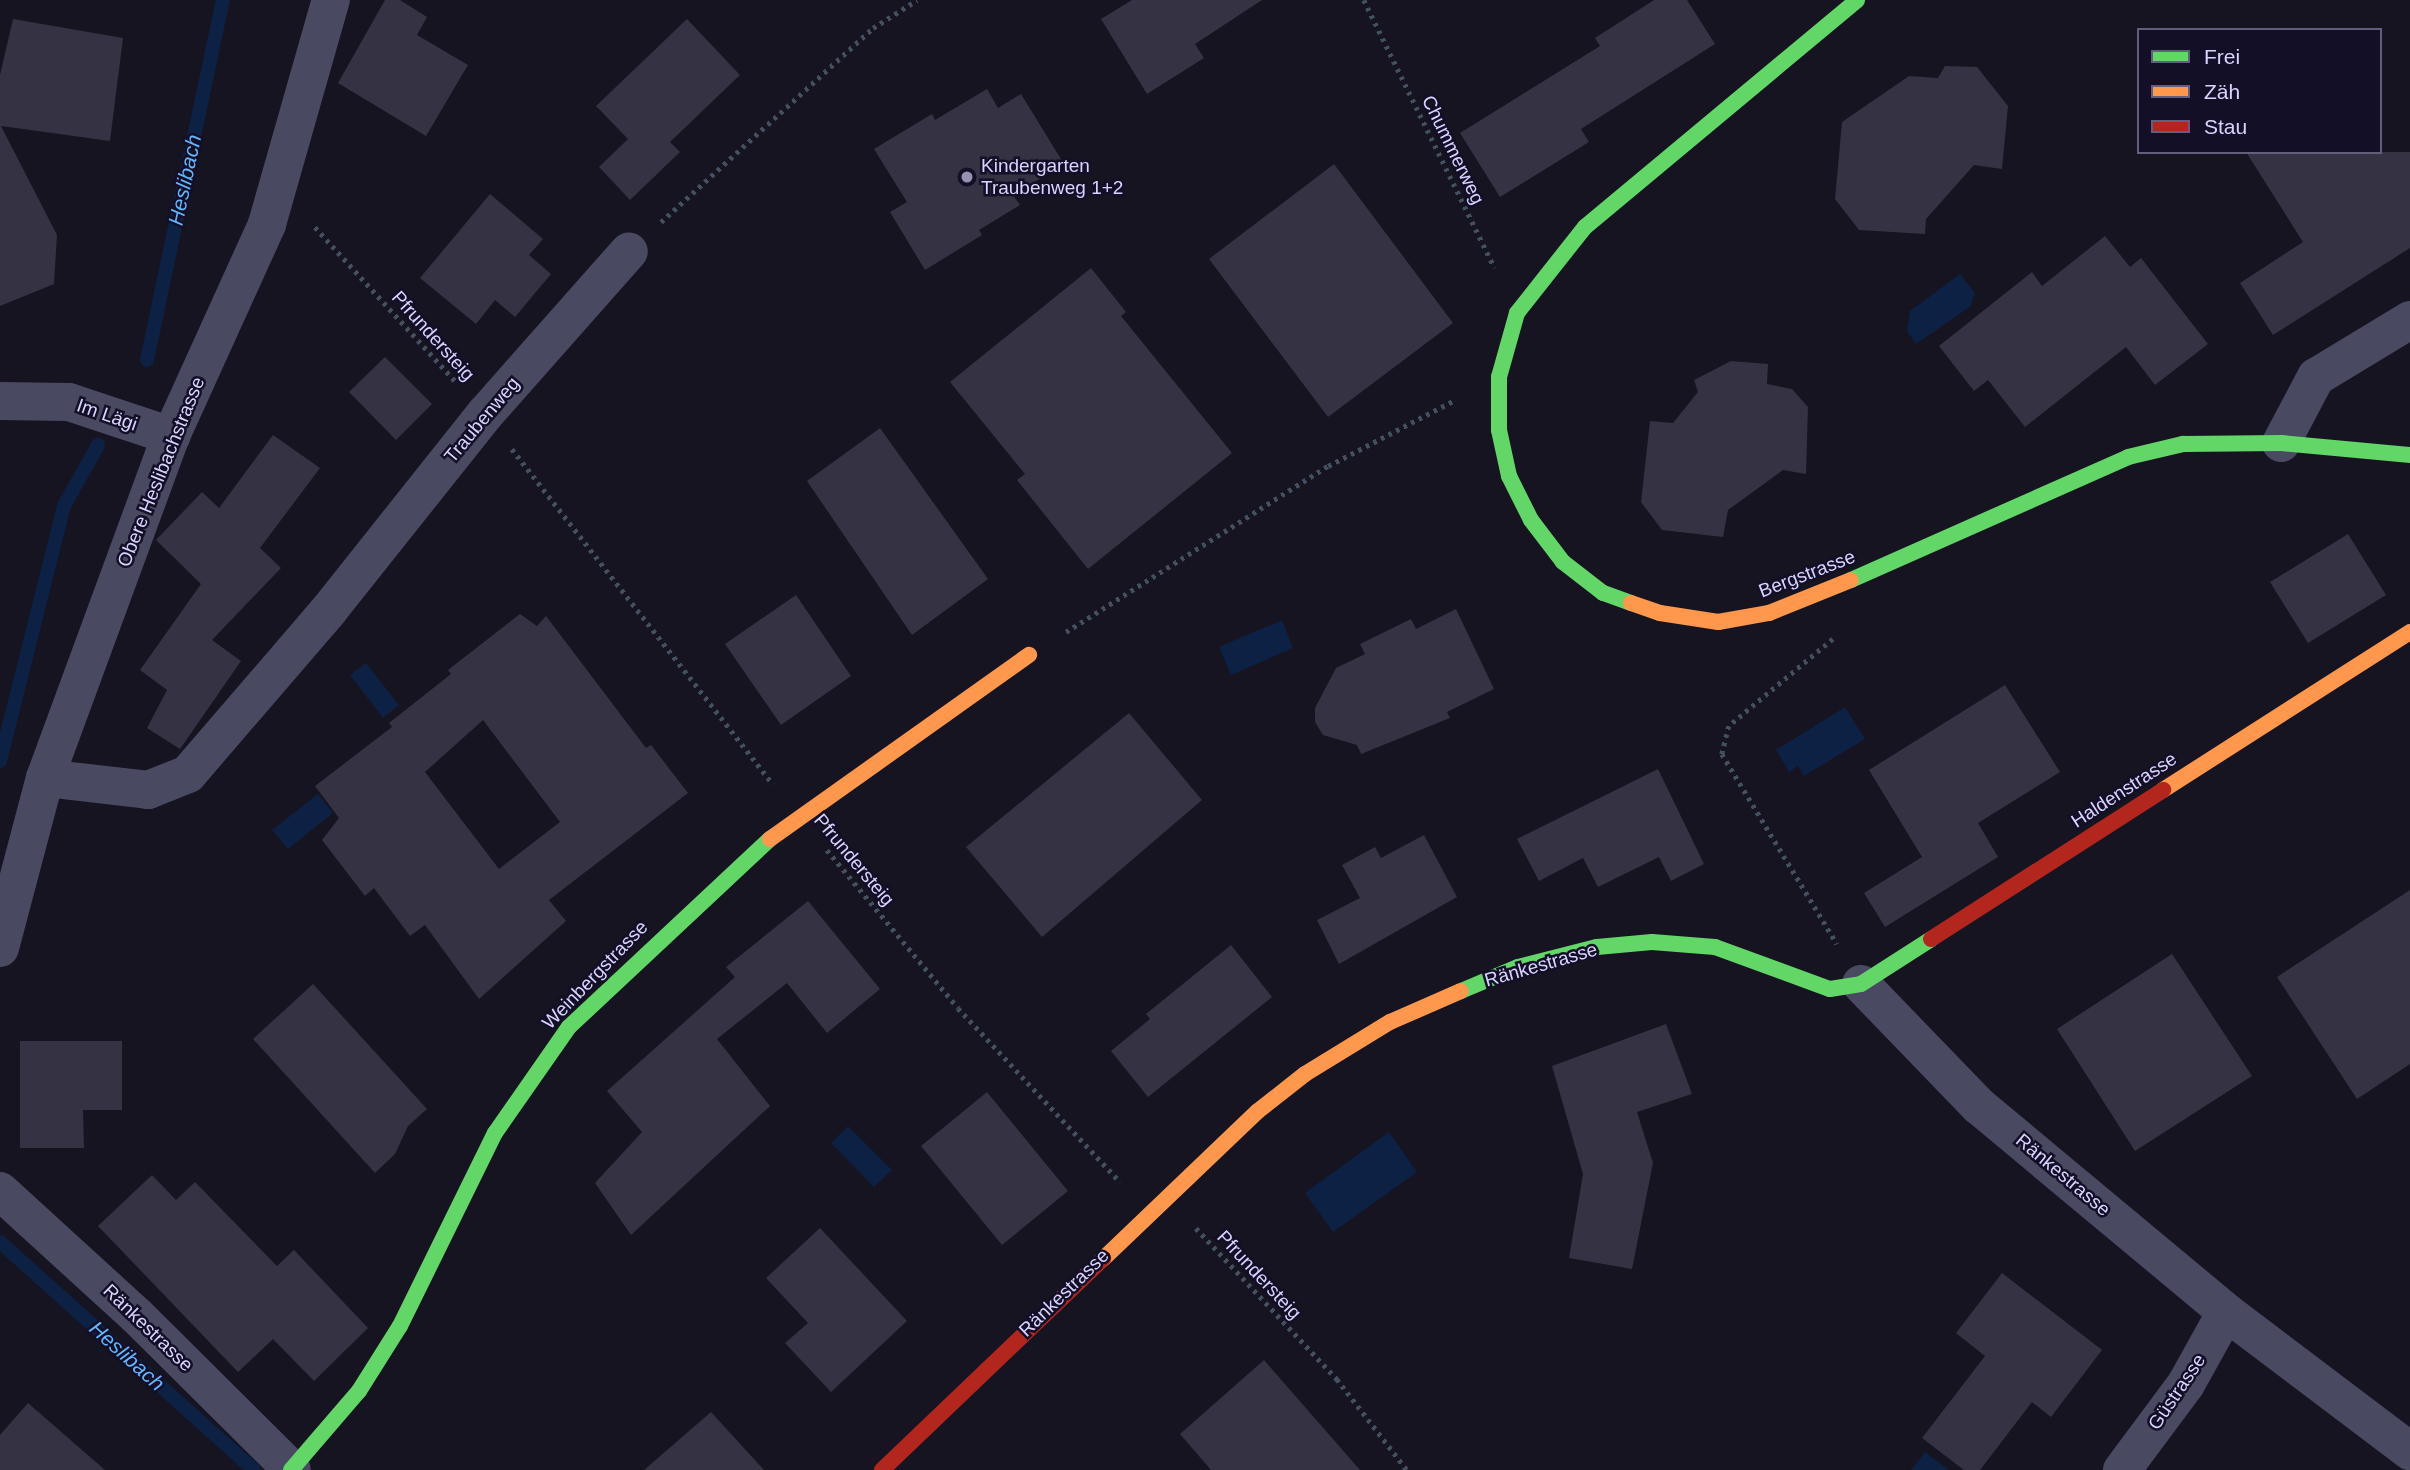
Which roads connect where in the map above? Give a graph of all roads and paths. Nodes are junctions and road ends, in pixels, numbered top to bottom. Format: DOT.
graph roads {
  1 [pos="331,0"];
  2 [pos="917,0"];
  3 [pos="1364,0"];
  4 [pos="1857,0"];
  5 [pos="315,228"];
  6 [pos="629,251"];
  7 [pos="1517,313"];
  8 [pos="2410,320"];
  9 [pos="1499,377"];
  10 [pos="0,401"];
  11 [pos="485,414"];
  12 [pos="171,436"];
  13 [pos="2281,443"];
  14 [pos="2410,456"];
  15 [pos="1813,597"];
  16 [pos="2410,632"];
  17 [pos="1030,655"];
  18 [pos="45,778"];
  19 [pos="800,817"];
  20 [pos="0,948"];
  21 [pos="1861,984"];
  22 [pos="0,1191"];
  23 [pos="1165,1195"];
  24 [pos="2227,1312"];
  25 [pos="2410,1451"];
  26 [pos="292,1470"];
  27 [pos="882,1470"];
  28 [pos="1407,1470"];
  29 [pos="2122,1470"];
  1 -- 12 [label="street, Obere Heslibachstrasse"];
  2 -- 6 [label="path"];
  3 -- 7 [label="path, Chummerweg"];
  4 -- 7 [label="street, Bergstrasse"];
  5 -- 11 [label="path, Pfrundersteig"];
  6 -- 11 [label="street, Traubenweg"];
  7 -- 9 [label="street, Bergstrasse"];
  8 -- 13 [label="street"];
  9 -- 15 [label="street, Bergstrasse"];
  9 -- 17 [label="path"];
  10 -- 12 [label="street, Im Lägi"];
  11 -- 18 [label="street, Traubenweg"];
  11 -- 19 [label="path, Pfrundersteig"];
  12 -- 18 [label="street, Obere Heslibachstrasse"];
  13 -- 14 [label="street, Bergstrasse"];
  13 -- 15 [label="street, Bergstrasse"];
  15 -- 21 [label="path"];
  16 -- 21 [label="street, Haldenstrasse"];
  17 -- 19 [label="street, Weinbergstrasse"];
  18 -- 20 [label="street, Obere Heslibachstrasse"];
  19 -- 23 [label="path, Pfrundersteig"];
  19 -- 26 [label="street, Weinbergstrasse"];
  21 -- 23 [label="street, Ränkestrasse"];
  21 -- 24 [label="street, Ränkestrasse"];
  22 -- 26 [label="street, Ränkestrasse"];
  23 -- 27 [label="street, Ränkestrasse"];
  23 -- 28 [label="path, Pfrundersteig"];
  24 -- 25 [label="street, Ränkestrasse"];
  24 -- 29 [label="street, Güstrasse"];
}
